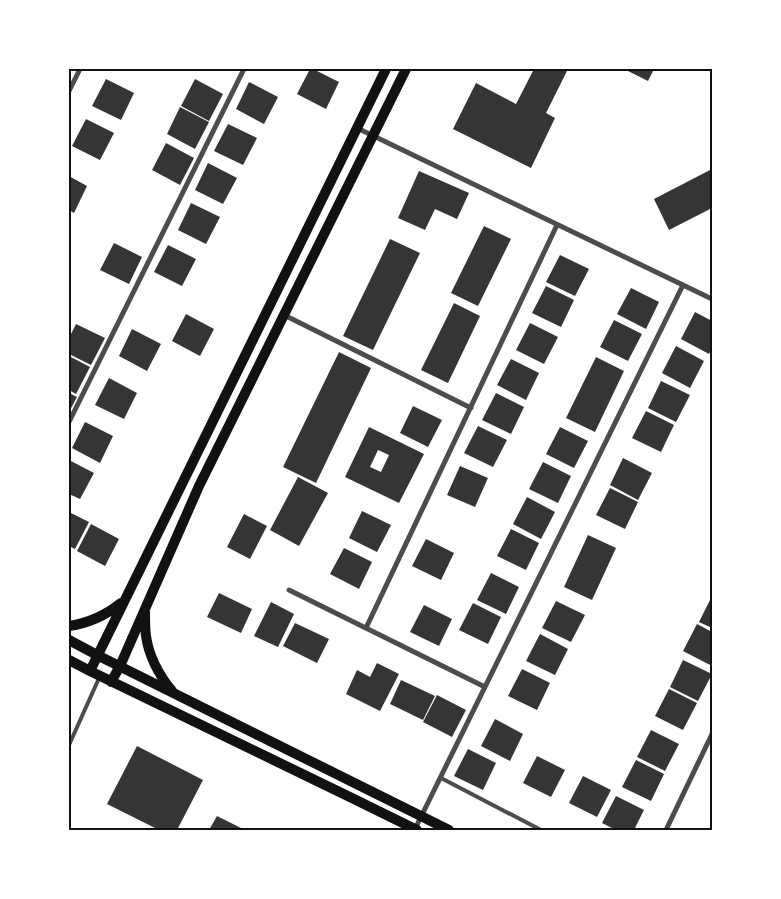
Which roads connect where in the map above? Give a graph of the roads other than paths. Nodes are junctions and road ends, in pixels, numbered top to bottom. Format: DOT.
graph roads {
  1 [pos="80,69"];
  2 [pos="244,69"];
  3 [pos="386,69"];
  4 [pos="406,69"];
  5 [pos="69,91"];
  6 [pos="357,128"];
  7 [pos="372,136"];
  8 [pos="557,225"];
  9 [pos="683,286"];
  10 [pos="712,299"];
  11 [pos="284,315"];
  12 [pos="470,408"];
  13 [pos="69,422"];
  14 [pos="289,590"];
  15 [pos="125,599"];
  16 [pos="145,609"];
  17 [pos="69,626"];
  18 [pos="366,628"];
  19 [pos="69,640"];
  20 [pos="98,655"];
  21 [pos="69,660"];
  22 [pos="120,666"];
  23 [pos="90,671"];
  24 [pos="100,676"];
  25 [pos="112,682"];
  26 [pos="485,687"];
  27 [pos="174,693"];
  28 [pos="712,734"];
  29 [pos="69,745"];
  30 [pos="440,778"];
  31 [pos="422,816"];
  32 [pos="416,830"];
  33 [pos="449,830"];
  34 [pos="541,830"];
  35 [pos="666,830"];
  1 -- 5 [label="street"];
  2 -- 13 [label="street"];
  3 -- 6 [label="main road"];
  4 -- 7 [label="main road"];
  6 -- 7 [label="street"];
  6 -- 15 [label="main road"];
  7 -- 8 [label="street"];
  7 -- 11 [label="main road"];
  8 -- 9 [label="street"];
  8 -- 12 [label="street"];
  9 -- 10 [label="street"];
  9 -- 26 [label="street"];
  11 -- 12 [label="street"];
  11 -- 16 [label="main road"];
  12 -- 18 [label="street"];
  14 -- 18 [label="street"];
  15 -- 17 [label="main road"];
  15 -- 20 [label="main road"];
  16 -- 22 [label="main road"];
  16 -- 27 [label="main road"];
  18 -- 26 [label="street"];
  19 -- 20 [label="main road"];
  20 -- 22 [label="main road"];
  20 -- 23 [label="main road"];
  21 -- 23 [label="main road"];
  22 -- 25 [label="main road"];
  22 -- 27 [label="main road"];
  23 -- 24 [label="main road"];
  24 -- 25 [label="main road"];
  24 -- 29 [label="lane"];
  25 -- 32 [label="main road"];
  26 -- 30 [label="street"];
  27 -- 31 [label="main road"];
  28 -- 35 [label="street"];
  30 -- 31 [label="street"];
  30 -- 34 [label="lane"];
  31 -- 32 [label="street"];
  31 -- 33 [label="main road"];
}
